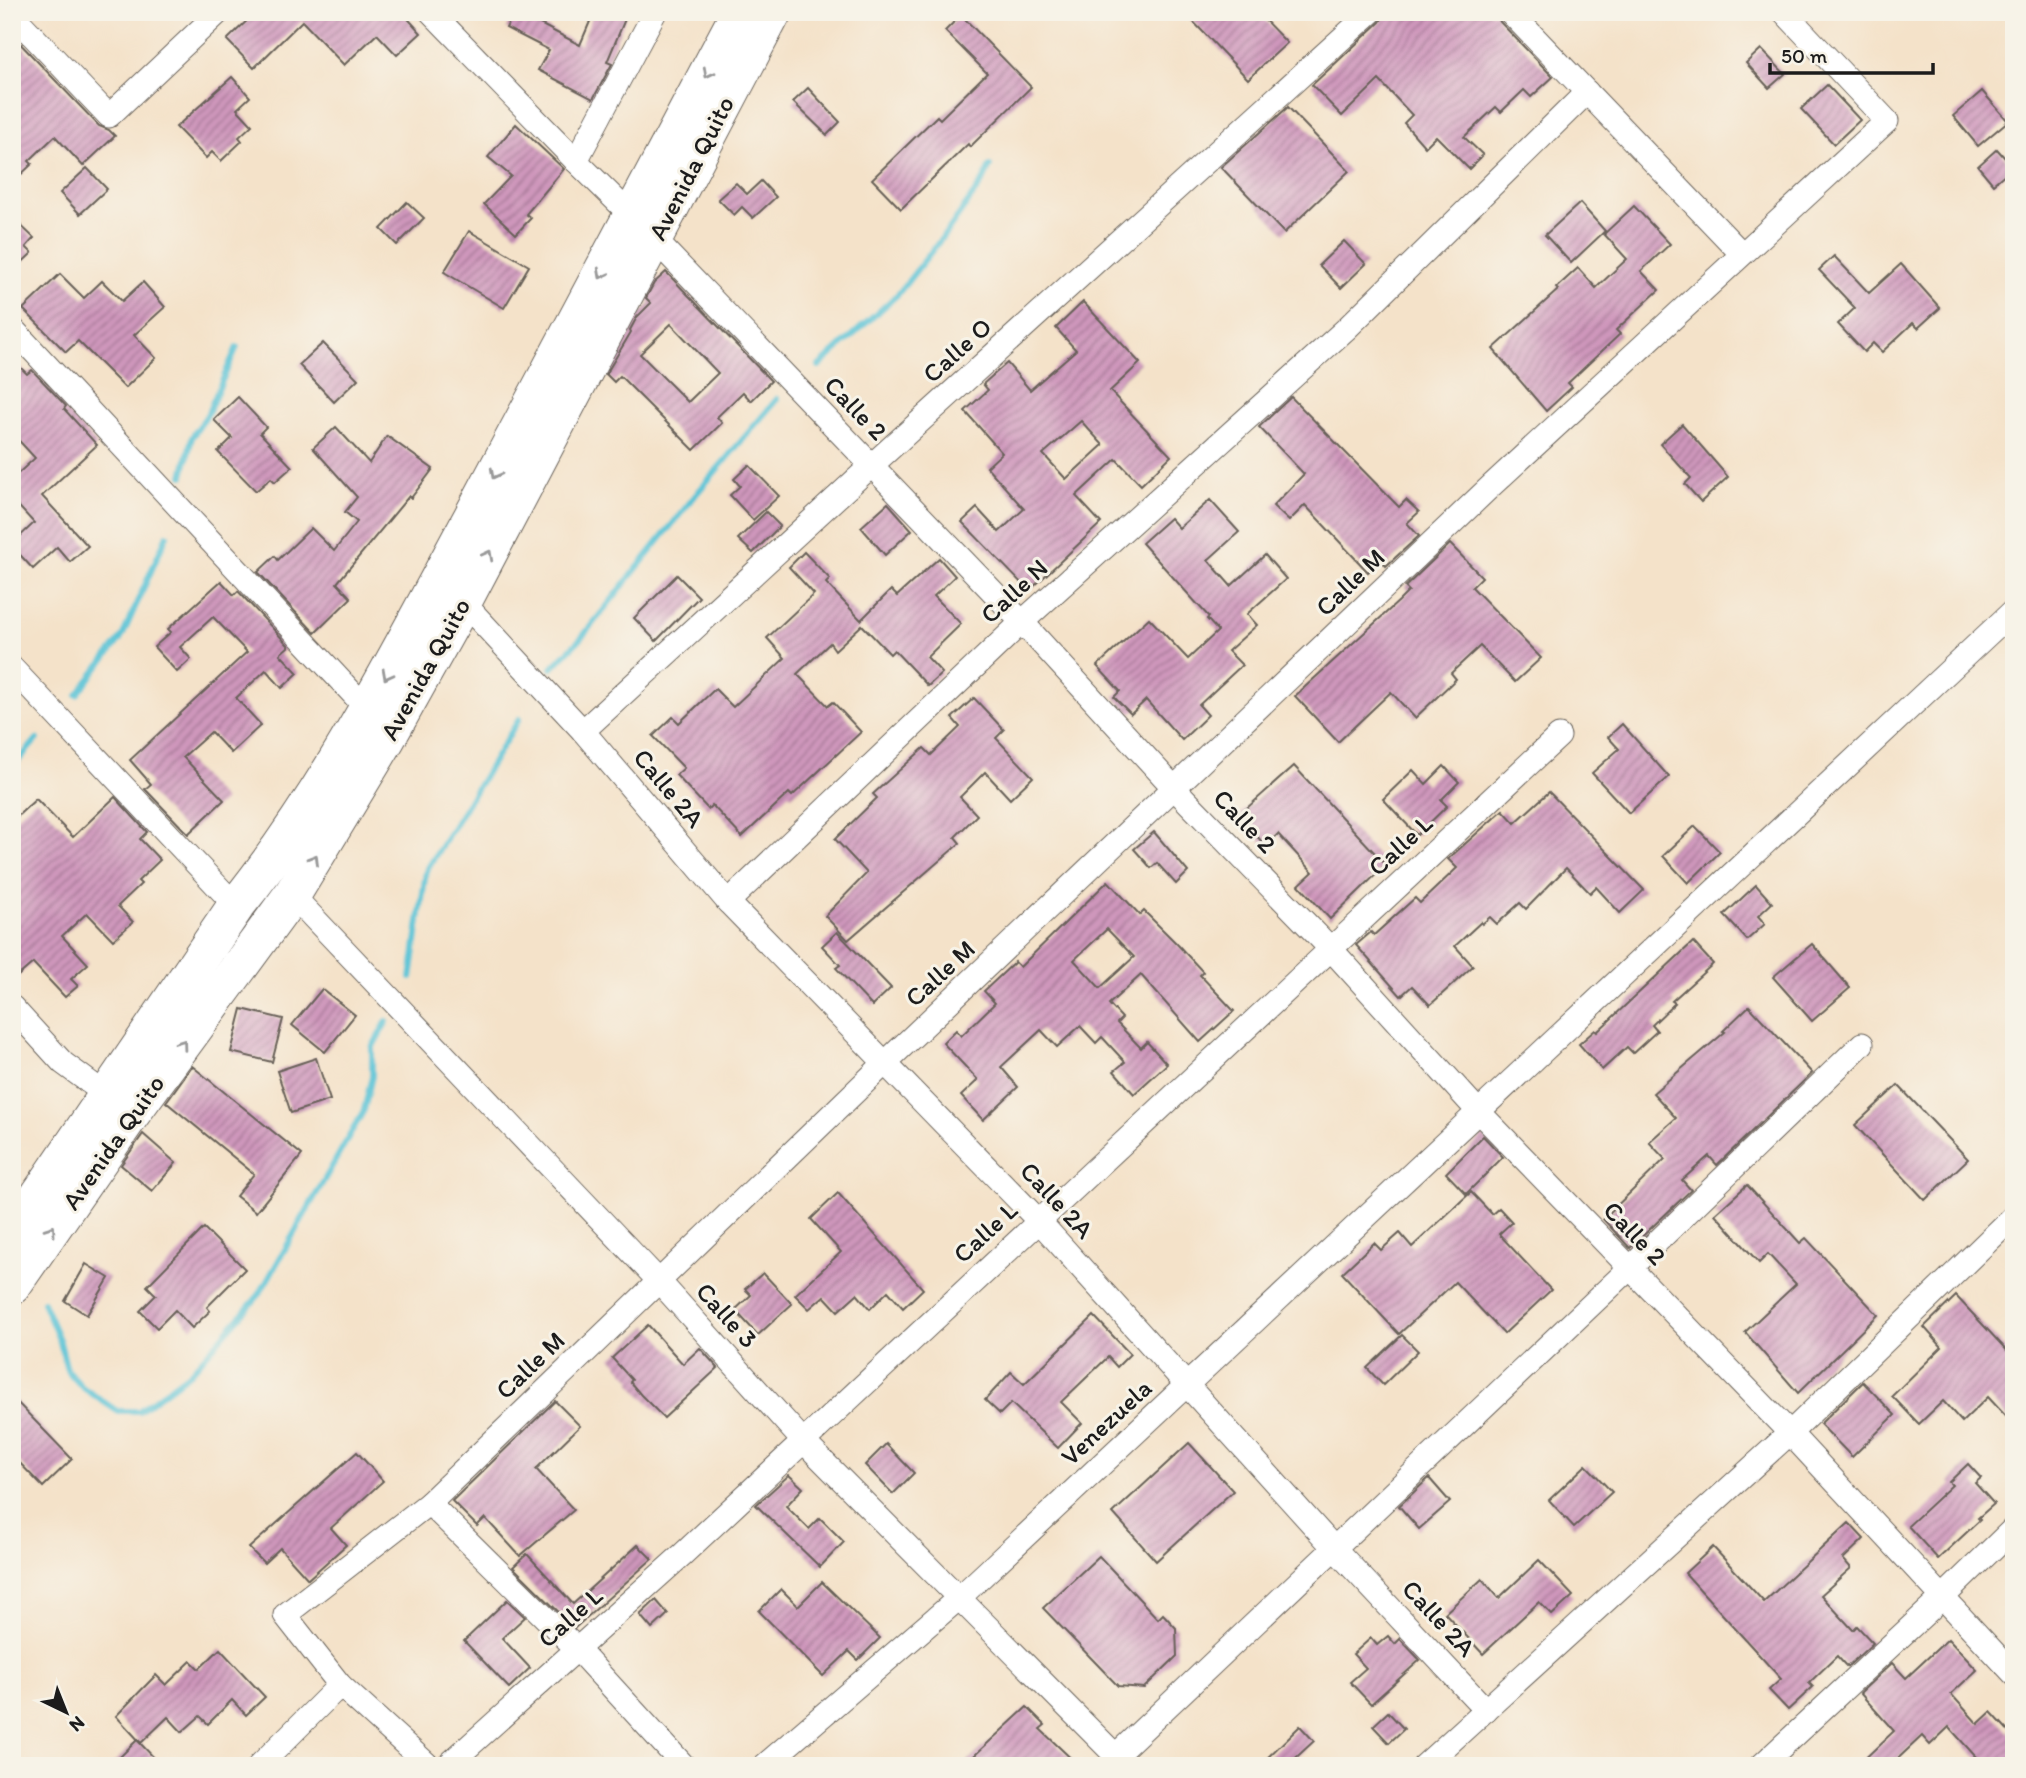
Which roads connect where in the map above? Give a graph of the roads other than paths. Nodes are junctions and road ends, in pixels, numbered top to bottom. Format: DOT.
graph roads {
  1 [pos="219,12"];
  2 [pos="431,12"];
  3 [pos="655,12"];
  4 [pos="740,12"];
  5 [pos="773,12"];
  6 [pos="1371,12"];
  7 [pos="1510,12"];
  8 [pos="1784,12"];
  9 [pos="12,14"];
  10 [pos="1587,92"];
  11 [pos="576,161"];
  12 [pos="644,228"];
  13 [pos="1742,254"];
  14 [pos="12,328"];
  15 [pos="872,464"];
  16 [pos="463,602"];
  17 [pos="2014,610"];
  18 [pos="1022,621"];
  19 [pos="12,668"];
  20 [pos="368,710"];
  21 [pos="583,731"];
  22 [pos="1559,736"];
  23 [pos="1175,789"];
  24 [pos="292,895"];
  25 [pos="728,902"];
  26 [pos="236,906"];
  27 [pos="1330,948"];
  28 [pos="12,1007"];
  29 [pos="1862,1044"];
  30 [pos="886,1062"];
  31 [pos="108,1096"];
  32 [pos="1478,1111"];
  33 [pos="2014,1216"];
  34 [pos="1038,1220"];
  35 [pos="12,1235"];
  36 [pos="1630,1268"];
  37 [pos="658,1280"];
  38 [pos="12,1286"];
  39 [pos="1188,1384"];
  40 [pos="1790,1433"];
  41 [pos="803,1441"];
  42 [pos="429,1503"];
  43 [pos="2014,1528"];
  44 [pos="1335,1548"];
  45 [pos="1943,1597"];
  46 [pos="959,1598"];
  47 [pos="577,1649"];
  48 [pos="2014,1674"];
  49 [pos="340,1685"];
  50 [pos="1486,1710"];
  51 [pos="1121,1760"];
  52 [pos="259,1766"];
  53 [pos="429,1766"];
  54 [pos="447,1766"];
  55 [pos="684,1766"];
  56 [pos="764,1766"];
  57 [pos="1424,1766"];
  58 [pos="1761,1766"];
  1 -- 9 [label="street"];
  2 -- 11 [label="street, Calle 2"];
  3 -- 11 [label="street"];
  4 -- 12 [label="highway, Avenida Quito, one-way"];
  5 -- 12 [label="highway, Avenida Quito"];
  6 -- 15 [label="street, Calle O"];
  7 -- 10 [label="street"];
  8 -- 13 [label="street, Calle M"];
  10 -- 13 [label="street"];
  10 -- 18 [label="street, Calle N"];
  11 -- 12 [label="street, Calle 2"];
  12 -- 15 [label="street, Calle 2"];
  16 -- 12 [label="highway, Avenida Quito, one-way"];
  12 -- 20 [label="highway, Avenida Quito, one-way"];
  13 -- 23 [label="street, Calle M"];
  14 -- 20 [label="street"];
  15 -- 18 [label="street, Calle 2"];
  15 -- 21 [label="street, Calle O"];
  16 -- 21 [label="street, Calle 2A"];
  24 -- 16 [label="highway, Avenida Quito, one-way"];
  17 -- 32 [label="street, Venezuela"];
  18 -- 23 [label="street, Calle 2"];
  18 -- 25 [label="street, Calle N"];
  19 -- 26 [label="street"];
  20 -- 26 [label="highway, Avenida Quito"];
  21 -- 25 [label="street, Calle 2A"];
  22 -- 27 [label="street, Calle L"];
  23 -- 27 [label="street, Calle 2"];
  23 -- 30 [label="street, Calle M"];
  24 -- 37 [label="street, Calle 3"];
  38 -- 24 [label="highway, Avenida Quito, one-way"];
  25 -- 30 [label="street, Calle 2A"];
  26 -- 31 [label="highway, Avenida Quito"];
  27 -- 32 [label="street, Calle 2"];
  27 -- 34 [label="street, Calle L"];
  28 -- 31 [label="street"];
  29 -- 36 [label="street"];
  30 -- 34 [label="street, Calle 2A"];
  30 -- 37 [label="street, Calle M"];
  31 -- 35 [label="highway, Avenida Quito"];
  32 -- 36 [label="street, Calle 2"];
  32 -- 39 [label="street, Venezuela"];
  33 -- 40 [label="street"];
  34 -- 39 [label="street, Calle 2A"];
  34 -- 41 [label="street, Calle L"];
  36 -- 40 [label="street, Calle 2"];
  36 -- 44 [label="street"];
  37 -- 41 [label="street, Calle 3"];
  37 -- 42 [label="street, Calle M"];
  39 -- 44 [label="street, Calle 2A"];
  39 -- 46 [label="street, Venezuela"];
  40 -- 45 [label="street, Calle 2"];
  40 -- 50 [label="street"];
  41 -- 46 [label="street, Calle 3"];
  41 -- 47 [label="street, Calle L"];
  42 -- 47 [label="street"];
  42 -- 49 [label="street, Calle M"];
  43 -- 45 [label="street"];
  44 -- 50 [label="street, Calle 2A"];
  44 -- 51 [label="street"];
  45 -- 48 [label="street, Calle 2"];
  45 -- 58 [label="street"];
  46 -- 51 [label="street, Calle 3"];
  46 -- 56 [label="street, Venezuela"];
  47 -- 54 [label="street, Calle L"];
  47 -- 55 [label="street"];
  49 -- 52 [label="street"];
  49 -- 53 [label="street"];
  50 -- 57 [label="street"];
}
